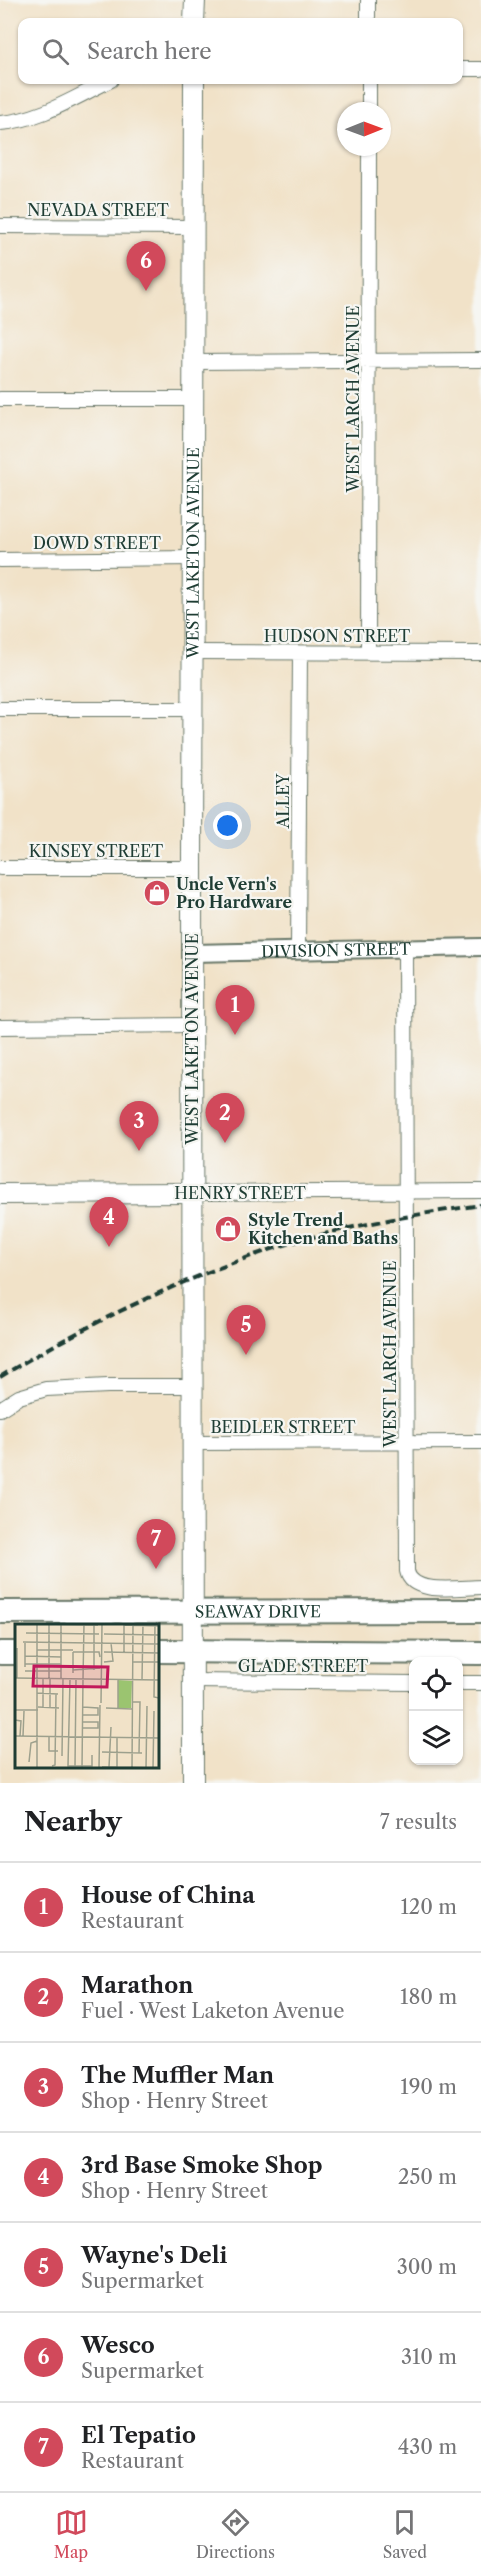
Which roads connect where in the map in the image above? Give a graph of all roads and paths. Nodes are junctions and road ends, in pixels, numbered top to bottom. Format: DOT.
graph roads {
  1 [pos="195,0"];
  2 [pos="368,0"];
  3 [pos="195,18"];
  4 [pos="368,18"];
  5 [pos="463,69"];
  6 [pos="481,69"];
  7 [pos="103,84"];
  8 [pos="194,84"];
  9 [pos="369,84"];
  10 [pos="369,102"];
  11 [pos="0,123"];
  12 [pos="369,156"];
  13 [pos="0,226"];
  14 [pos="195,227"];
  15 [pos="481,360"];
  16 [pos="369,361"];
  17 [pos="195,362"];
  18 [pos="0,399"];
  19 [pos="194,399"];
  20 [pos="194,558"];
  21 [pos="0,560"];
  22 [pos="194,652"];
  23 [pos="368,652"];
  24 [pos="481,652"];
  25 [pos="300,653"];
  26 [pos="0,709"];
  27 [pos="193,709"];
  28 [pos="0,868"];
  29 [pos="192,868"];
  30 [pos="481,947"];
  31 [pos="405,948"];
  32 [pos="298,949"];
  33 [pos="192,953"];
  34 [pos="193,1025"];
  35 [pos="0,1027"];
  36 [pos="481,1191"];
  37 [pos="406,1192"];
  38 [pos="192,1193"];
  39 [pos="0,1194"];
  40 [pos="193,1386"];
  41 [pos="0,1409"];
  42 [pos="481,1442"];
  43 [pos="193,1443"];
  44 [pos="407,1443"];
  45 [pos="481,1587"];
  46 [pos="194,1610"];
  47 [pos="164,1611"];
  48 [pos="480,1611"];
  49 [pos="0,1612"];
  50 [pos="0,1621"];
  51 [pos="481,1641"];
  52 [pos="159,1651"];
  53 [pos="191,1651"];
  54 [pos="221,1651"];
  55 [pos="481,1653"];
  56 [pos="192,1681"];
  57 [pos="409,1683"];
  58 [pos="463,1683"];
  59 [pos="481,1683"];
  60 [pos="192,1783"];
  1 -- 3 [label="main road"];
  2 -- 4 [label="street"];
  5 -- 6 [label="street"];
  7 -- 11 [label="street"];
  8 -- 14 [label="main road, WEST LAKETON AVENUE"];
  9 -- 10 [label="street"];
  12 -- 16 [label="street, WEST LARCH AVENUE"];
  13 -- 14 [label="street, NEVADA STREET"];
  14 -- 17 [label="main road, WEST LAKETON AVENUE"];
  15 -- 16 [label="street"];
  16 -- 17 [label="street"];
  16 -- 23 [label="street, WEST LARCH AVENUE"];
  17 -- 19 [label="main road, WEST LAKETON AVENUE"];
  18 -- 19 [label="street"];
  19 -- 20 [label="main road, WEST LAKETON AVENUE"];
  20 -- 21 [label="street, DOWD STREET"];
  20 -- 22 [label="main road, WEST LAKETON AVENUE"];
  22 -- 25 [label="street, HUDSON STREET"];
  22 -- 27 [label="main road, WEST LAKETON AVENUE"];
  23 -- 24 [label="street, HUDSON STREET"];
  23 -- 25 [label="street, HUDSON STREET"];
  25 -- 32 [label="street, ALLEY"];
  26 -- 27 [label="street"];
  27 -- 29 [label="main road, WEST LAKETON AVENUE"];
  28 -- 29 [label="street, KINSEY STREET"];
  29 -- 33 [label="main road, WEST LAKETON AVENUE"];
  30 -- 31 [label="street, DIVISION STREET"];
  31 -- 32 [label="street, DIVISION STREET"];
  31 -- 37 [label="street, WEST LARCH AVENUE"];
  32 -- 33 [label="street, DIVISION STREET"];
  33 -- 34 [label="main road, WEST LAKETON AVENUE"];
  34 -- 35 [label="street"];
  34 -- 38 [label="main road, WEST LAKETON AVENUE"];
  36 -- 37 [label="street, HENRY STREET"];
  37 -- 38 [label="street, HENRY STREET"];
  37 -- 44 [label="street, WEST LARCH AVENUE"];
  38 -- 39 [label="main road, HENRY STREET"];
  38 -- 40 [label="main road, WEST LAKETON AVENUE"];
  40 -- 41 [label="street"];
  40 -- 43 [label="main road, WEST LAKETON AVENUE"];
  42 -- 44 [label="street, BEIDLER STREET"];
  43 -- 44 [label="street, BEIDLER STREET"];
  43 -- 46 [label="main road, WEST LAKETON AVENUE"];
  44 -- 45 [label="street, WEST LARCH AVENUE"];
  46 -- 47 [label="highway, SEAWAY DRIVE"];
  46 -- 48 [label="highway, SEAWAY DRIVE"];
  46 -- 53 [label="main road, WEST LAKETON AVENUE"];
  47 -- 49 [label="highway, SEAWAY DRIVE"];
  47 -- 50 [label="highway"];
  51 -- 54 [label="highway"];
  52 -- 53 [label="highway"];
  53 -- 54 [label="highway"];
  53 -- 56 [label="main road, WEST LAKETON AVENUE"];
  54 -- 55 [label="highway"];
  56 -- 57 [label="street, GLADE STREET"];
  56 -- 60 [label="main road, WEST LAKETON AVENUE"];
  58 -- 59 [label="street"];
}
